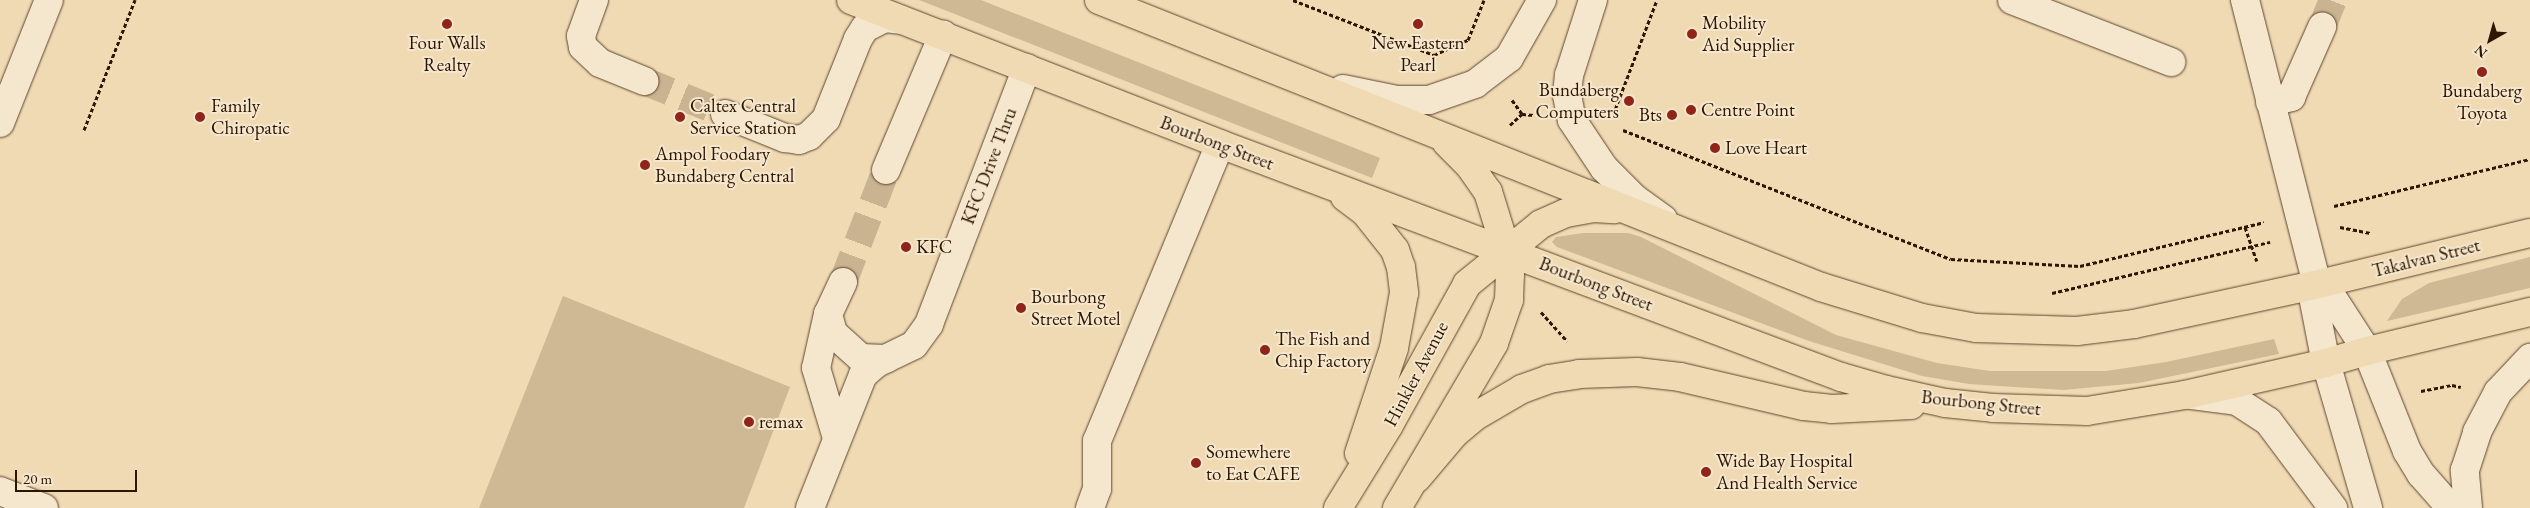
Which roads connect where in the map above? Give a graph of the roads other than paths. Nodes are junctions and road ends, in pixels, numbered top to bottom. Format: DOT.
graph roads {
  1 [pos="49,0"];
  2 [pos="594,0"];
  3 [pos="851,0"];
  4 [pos="1099,0"];
  5 [pos="1542,0"];
  6 [pos="1593,0"];
  7 [pos="2012,0"];
  8 [pos="2245,0"];
  9 [pos="902,20"];
  10 [pos="2322,28"];
  11 [pos="943,35"];
  12 [pos="2171,62"];
  13 [pos="1027,68"];
  14 [pos="1302,81"];
  15 [pos="644,82"];
  16 [pos="2281,99"];
  17 [pos="725,114"];
  18 [pos="0,123"];
  19 [pos="1435,132"];
  20 [pos="1220,144"];
  21 [pos="886,170"];
  22 [pos="1328,185"];
  23 [pos="1628,210"];
  24 [pos="1678,230"];
  25 [pos="2530,233"];
  26 [pos="1506,250"];
  27 [pos="843,282"];
  28 [pos="2317,285"];
  29 [pos="2530,312"];
  30 [pos="828,314"];
  31 [pos="2367,351"];
  32 [pos="2530,358"];
  33 [pos="886,359"];
  34 [pos="2326,363"];
  35 [pos="2186,395"];
  36 [pos="1945,403"];
  37 [pos="837,438"];
  38 [pos="1417,478"];
  39 [pos="0,491"];
  40 [pos="1342,502"];
  41 [pos="44,508"];
  42 [pos="810,508"];
  43 [pos="1090,508"];
  44 [pos="1397,508"];
  45 [pos="2333,508"];
  46 [pos="2368,508"];
  47 [pos="2451,508"];
  48 [pos="2468,508"];
  1 -- 18 [label="street"];
  2 -- 15 [label="street"];
  3 -- 9 [label="main road, Bourbong Street"];
  4 -- 14 [label="main road"];
  5 -- 14 [label="street"];
  6 -- 24 [label="street"];
  7 -- 12 [label="street"];
  8 -- 16 [label="street"];
  9 -- 11 [label="main road, Bourbong Street"];
  9 -- 17 [label="street"];
  10 -- 16 [label="street"];
  11 -- 13 [label="main road, Bourbong Street"];
  11 -- 21 [label="street"];
  13 -- 20 [label="main road, Bourbong Street"];
  13 -- 33 [label="street, KFC Drive Thru"];
  14 -- 19 [label="main road"];
  16 -- 28 [label="street"];
  19 -- 23 [label="main road"];
  19 -- 26 [label="main road"];
  20 -- 22 [label="main road, Bourbong Street"];
  20 -- 43 [label="street"];
  22 -- 26 [label="main road, Bourbong Street"];
  22 -- 40 [label="main road"];
  23 -- 24 [label="main road"];
  23 -- 26 [label="main road, Hinkler Avenue"];
  24 -- 28 [label="main road"];
  25 -- 28 [label="main road, Takalvan Street"];
  26 -- 36 [label="main road, Bourbong Street"];
  26 -- 38 [label="main road"];
  26 -- 40 [label="main road, Hinkler Avenue"];
  27 -- 30 [label="street"];
  28 -- 31 [label="street"];
  28 -- 34 [label="street"];
  29 -- 31 [label="main road"];
  30 -- 33 [label="street"];
  30 -- 37 [label="street"];
  31 -- 34 [label="main road, Bourbong Street"];
  31 -- 47 [label="street"];
  32 -- 48 [label="street"];
  33 -- 37 [label="street, KFC Drive Thru"];
  34 -- 35 [label="main road, Bourbong Street"];
  34 -- 46 [label="street"];
  35 -- 36 [label="main road, Bourbong Street"];
  35 -- 45 [label="street"];
  36 -- 38 [label="main road"];
  37 -- 42 [label="street, KFC Drive Thru"];
  38 -- 44 [label="main road"];
  39 -- 41 [label="street"];
}
